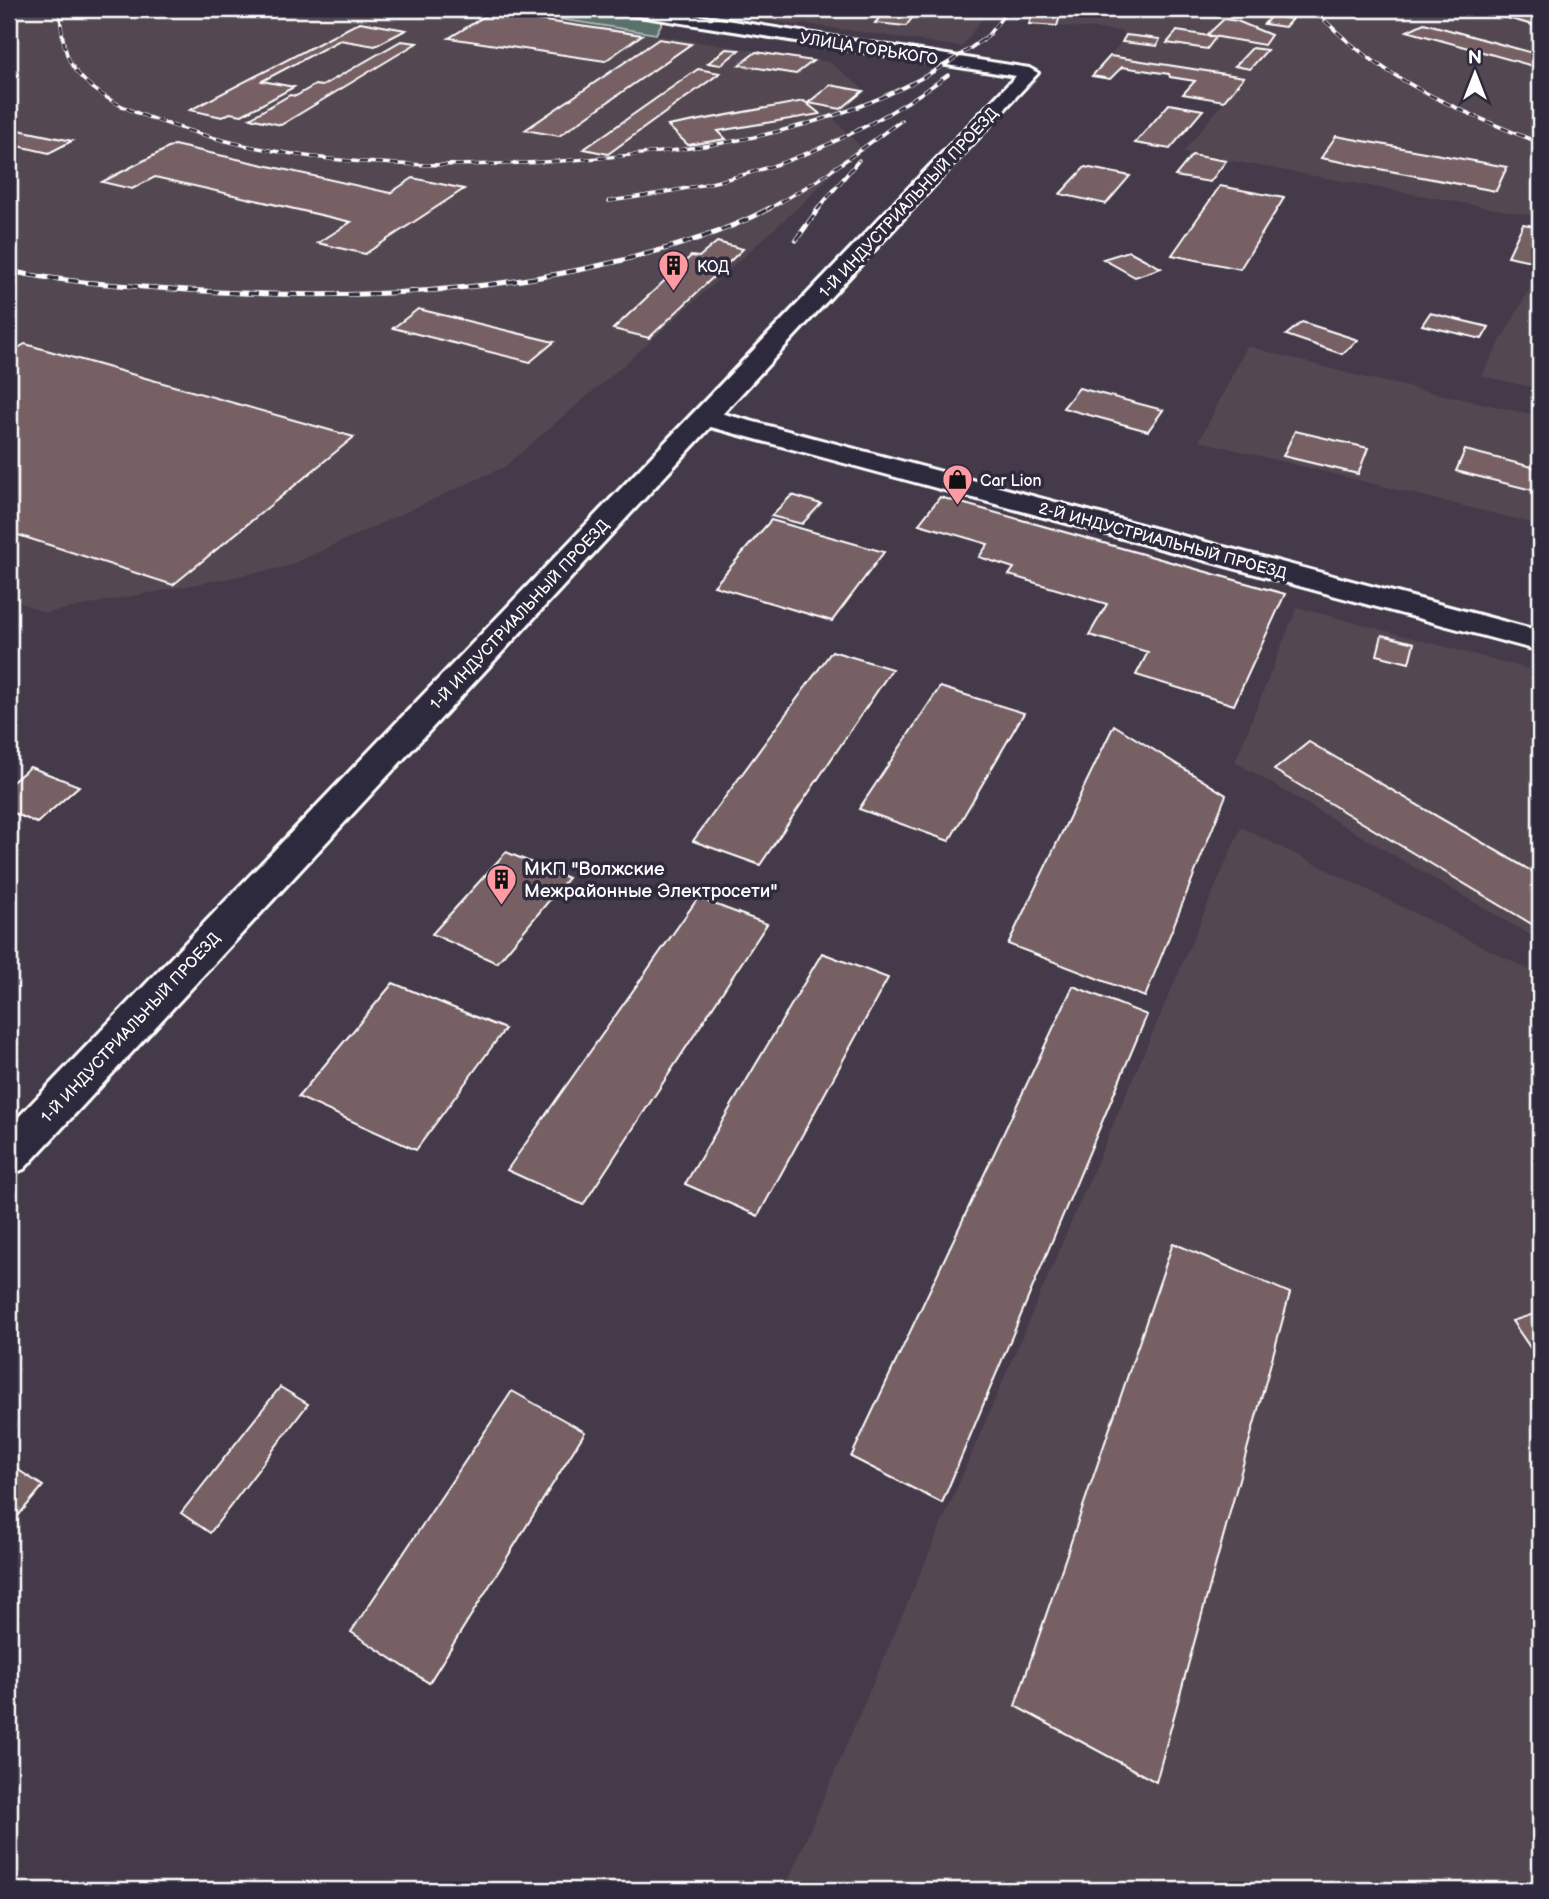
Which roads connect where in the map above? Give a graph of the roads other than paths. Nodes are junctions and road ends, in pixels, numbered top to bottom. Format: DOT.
graph roads {
  1 [pos="626,9"];
  2 [pos="1029,73"];
  3 [pos="705,417"];
  4 [pos="1540,641"];
  5 [pos="9,1156"];
  1 -- 2 [label="street, УЛИЦА ГОРЬКОГО"];
  2 -- 3 [label="street, 1-Й ИНДУСТРИАЛЬНЫЙ ПРОЕЗД"];
  3 -- 4 [label="street, 2-Й ИНДУСТРИАЛЬНЫЙ ПРОЕЗД"];
  3 -- 5 [label="street, 1-Й ИНДУСТРИАЛЬНЫЙ ПРОЕЗД"];
}
